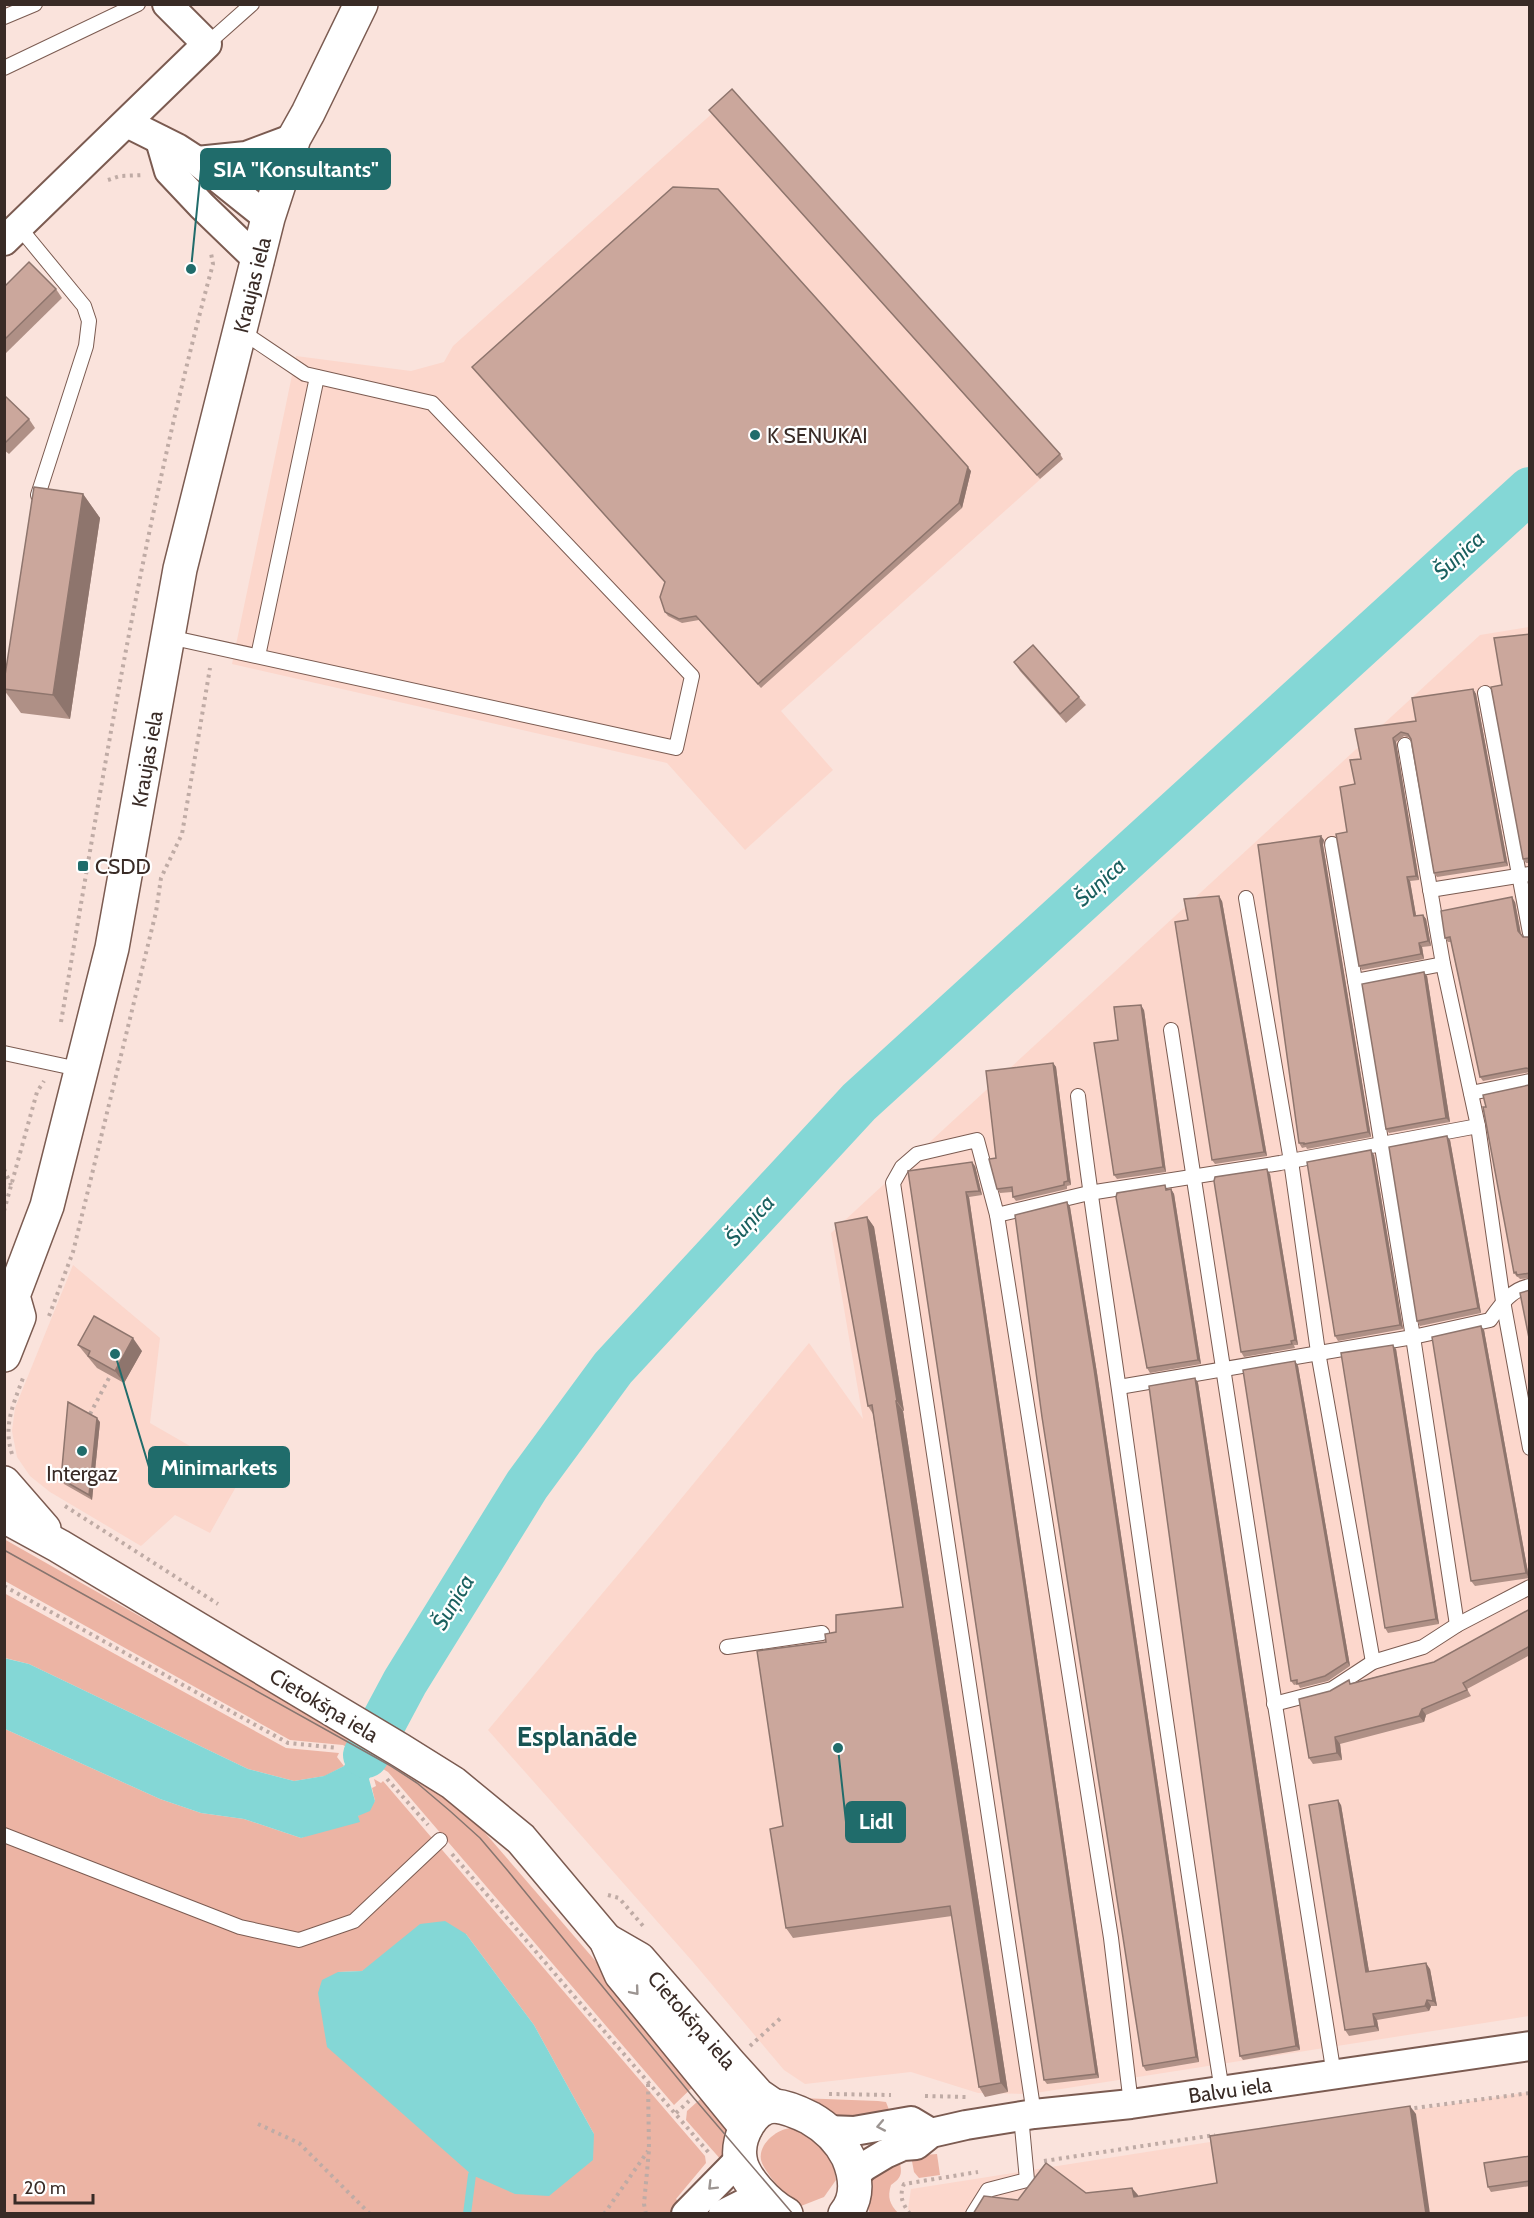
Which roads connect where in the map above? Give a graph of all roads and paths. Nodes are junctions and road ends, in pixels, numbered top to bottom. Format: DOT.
graph roads {
  1 [pos="34,4"];
  2 [pos="138,4"];
  3 [pos="167,4"];
  4 [pos="252,4"];
  5 [pos="361,4"];
  6 [pos="4,17"];
  7 [pos="207,44"];
  8 [pos="4,68"];
  9 [pos="127,123"];
  10 [pos="294,138"];
  11 [pos="160,140"];
  12 [pos="87,161"];
  13 [pos="197,161"];
  14 [pos="148,175"];
  15 [pos="268,218"];
  16 [pos="12,234"];
  17 [pos="209,242"];
  18 [pos="259,261"];
  19 [pos="241,331"];
  20 [pos="317,378"];
  21 [pos="38,495"];
  22 [pos="169,638"];
  23 [pos="258,656"];
  24 [pos="210,668"];
  25 [pos="1485,693"];
  26 [pos="1405,745"];
  27 [pos="1332,844"];
  28 [pos="1524,875"];
  29 [pos="1430,890"];
  30 [pos="1246,898"];
  31 [pos="1530,933"];
  32 [pos="1443,964"];
  33 [pos="1355,981"];
  34 [pos="1171,1030"];
  35 [pos="4,1053"];
  36 [pos="68,1066"];
  37 [pos="1530,1081"];
  38 [pos="1471,1093"];
  39 [pos="1078,1096"];
  40 [pos="1478,1126"];
  41 [pos="1382,1143"];
  42 [pos="1291,1161"];
  43 [pos="4,1169"];
  44 [pos="1195,1177"];
  45 [pos="12,1186"];
  46 [pos="1089,1193"];
  47 [pos="4,1211"];
  48 [pos="997,1215"];
  49 [pos="1530,1286"];
  50 [pos="9,1299"];
  51 [pos="1503,1301"];
  52 [pos="45,1326"];
  53 [pos="1413,1336"];
  54 [pos="1318,1352"];
  55 [pos="16,1362"];
  56 [pos="1223,1368"];
  57 [pos="110,1376"];
  58 [pos="1119,1387"];
  59 [pos="90,1414"];
  60 [pos="1530,1448"];
  61 [pos="10,1471"];
  62 [pos="64,1506"];
  63 [pos="4,1516"];
  64 [pos="59,1546"];
  65 [pos="4,1586"];
  66 [pos="1530,1587"];
  67 [pos="222,1607"];
  68 [pos="1457,1625"];
  69 [pos="822,1633"];
  70 [pos="727,1647"];
  71 [pos="1373,1662"];
  72 [pos="1274,1704"];
  73 [pos="348,1736"];
  74 [pos="393,1763"];
  75 [pos="4,1835"];
  76 [pos="440,1840"];
  77 [pos="606,1940"];
  78 [pos="1530,2046"];
  79 [pos="1334,2075"];
  80 [pos="648,2080"];
  81 [pos="1222,2091"];
  82 [pos="1530,2093"];
  83 [pos="1131,2104"];
  84 [pos="774,2106"];
  85 [pos="1401,2110"];
  86 [pos="1028,2115"];
  87 [pos="258,2124"];
  88 [pos="746,2127"];
  89 [pos="827,2130"];
  90 [pos="931,2133"];
  91 [pos="1227,2134"];
  92 [pos="1145,2145"];
  93 [pos="649,2150"];
  94 [pos="726,2159"];
  95 [pos="853,2202"];
  96 [pos="777,2207"];
  97 [pos="370,2214"];
  98 [pos="604,2214"];
  99 [pos="646,2214"];
  100 [pos="686,2214"];
  101 [pos="723,2214"];
  102 [pos="973,2214"];
  1 -- 6 [label="lane"];
  2 -- 8 [label="lane"];
  3 -- 7 [label="street"];
  4 -- 7 [label="lane"];
  5 -- 10 [label="street, Kraujas iela"];
  7 -- 9 [label="street"];
  9 -- 11 [label="street, Kraujas iela"];
  9 -- 12 [label="street"];
  10 -- 13 [label="street"];
  10 -- 15 [label="street, Kraujas iela"];
  11 -- 13 [label="street, Kraujas iela"];
  11 -- 18 [label="street"];
  12 -- 14 [label="path"];
  12 -- 16 [label="street"];
  13 -- 15 [label="street, Kraujas iela"];
  15 -- 18 [label="street, Kraujas iela"];
  16 -- 21 [label="lane"];
  17 -- 36 [label="path"];
  18 -- 19 [label="street, Kraujas iela"];
  19 -- 20 [label="lane"];
  19 -- 22 [label="street, Kraujas iela"];
  20 -- 23 [label="lane"];
  20 -- 23 [label="lane"];
  22 -- 23 [label="lane"];
  22 -- 36 [label="street, Kraujas iela"];
  24 -- 52 [label="path"];
  25 -- 28 [label="lane"];
  26 -- 29 [label="lane"];
  27 -- 33 [label="lane"];
  28 -- 29 [label="lane"];
  28 -- 31 [label="lane"];
  29 -- 32 [label="lane"];
  30 -- 42 [label="lane"];
  32 -- 33 [label="lane"];
  32 -- 38 [label="lane"];
  33 -- 41 [label="lane"];
  34 -- 44 [label="lane"];
  35 -- 36 [label="lane"];
  36 -- 45 [label="path"];
  36 -- 50 [label="street, Kraujas iela"];
  37 -- 38 [label="lane"];
  38 -- 40 [label="lane"];
  39 -- 46 [label="lane"];
  40 -- 41 [label="lane"];
  40 -- 51 [label="lane"];
  41 -- 42 [label="lane"];
  41 -- 53 [label="lane"];
  42 -- 44 [label="lane"];
  42 -- 54 [label="lane"];
  43 -- 45 [label="path"];
  44 -- 46 [label="lane"];
  44 -- 56 [label="lane"];
  45 -- 47 [label="path"];
  46 -- 48 [label="lane"];
  46 -- 58 [label="lane"];
  48 -- 83 [label="lane"];
  48 -- 86 [label="lane"];
  49 -- 51 [label="lane"];
  50 -- 55 [label="street, Kraujas iela"];
  51 -- 53 [label="lane"];
  51 -- 60 [label="lane"];
  53 -- 54 [label="lane"];
  53 -- 68 [label="lane"];
  54 -- 56 [label="lane"];
  54 -- 71 [label="lane"];
  55 -- 61 [label="path"];
  56 -- 58 [label="lane"];
  56 -- 72 [label="lane"];
  57 -- 59 [label="path"];
  58 -- 81 [label="lane"];
  61 -- 64 [label="street"];
  62 -- 67 [label="path"];
  63 -- 64 [label="street, Cietokšņa iela"];
  64 -- 73 [label="street, Cietokšņa iela"];
  65 -- 73 [label="path"];
  66 -- 68 [label="lane"];
  68 -- 71 [label="lane"];
  69 -- 70 [label="lane"];
  71 -- 72 [label="lane"];
  72 -- 79 [label="lane"];
  73 -- 74 [label="street, Cietokšņa iela"];
  74 -- 76 [label="path"];
  74 -- 77 [label="street, Cietokšņa iela"];
  75 -- 76 [label="lane"];
  76 -- 80 [label="path"];
  77 -- 84 [label="street, Cietokšņa iela"];
  77 -- 88 [label="street, Cietokšņa iela, one-way"];
  78 -- 79 [label="street, Balvu iela"];
  79 -- 81 [label="street, Balvu iela"];
  80 -- 93 [label="path"];
  80 -- 94 [label="path"];
  81 -- 83 [label="street, Balvu iela"];
  82 -- 85 [label="path"];
  83 -- 86 [label="street, Balvu iela"];
  84 -- 88 [label="street"];
  84 -- 89 [label="street"];
  86 -- 90 [label="street, Balvu iela"];
  86 -- 102 [label="lane"];
  87 -- 97 [label="path"];
  88 -- 94 [label="street"];
  90 -- 89 [label="street, one-way"];
  89 -- 95 [label="street"];
  90 -- 95 [label="street, Balvu iela"];
  91 -- 92 [label="path"];
  93 -- 98 [label="path"];
  93 -- 99 [label="path"];
  94 -- 96 [label="street"];
  94 -- 100 [label="street, one-way"];
  96 -- 101 [label="street"];
}
